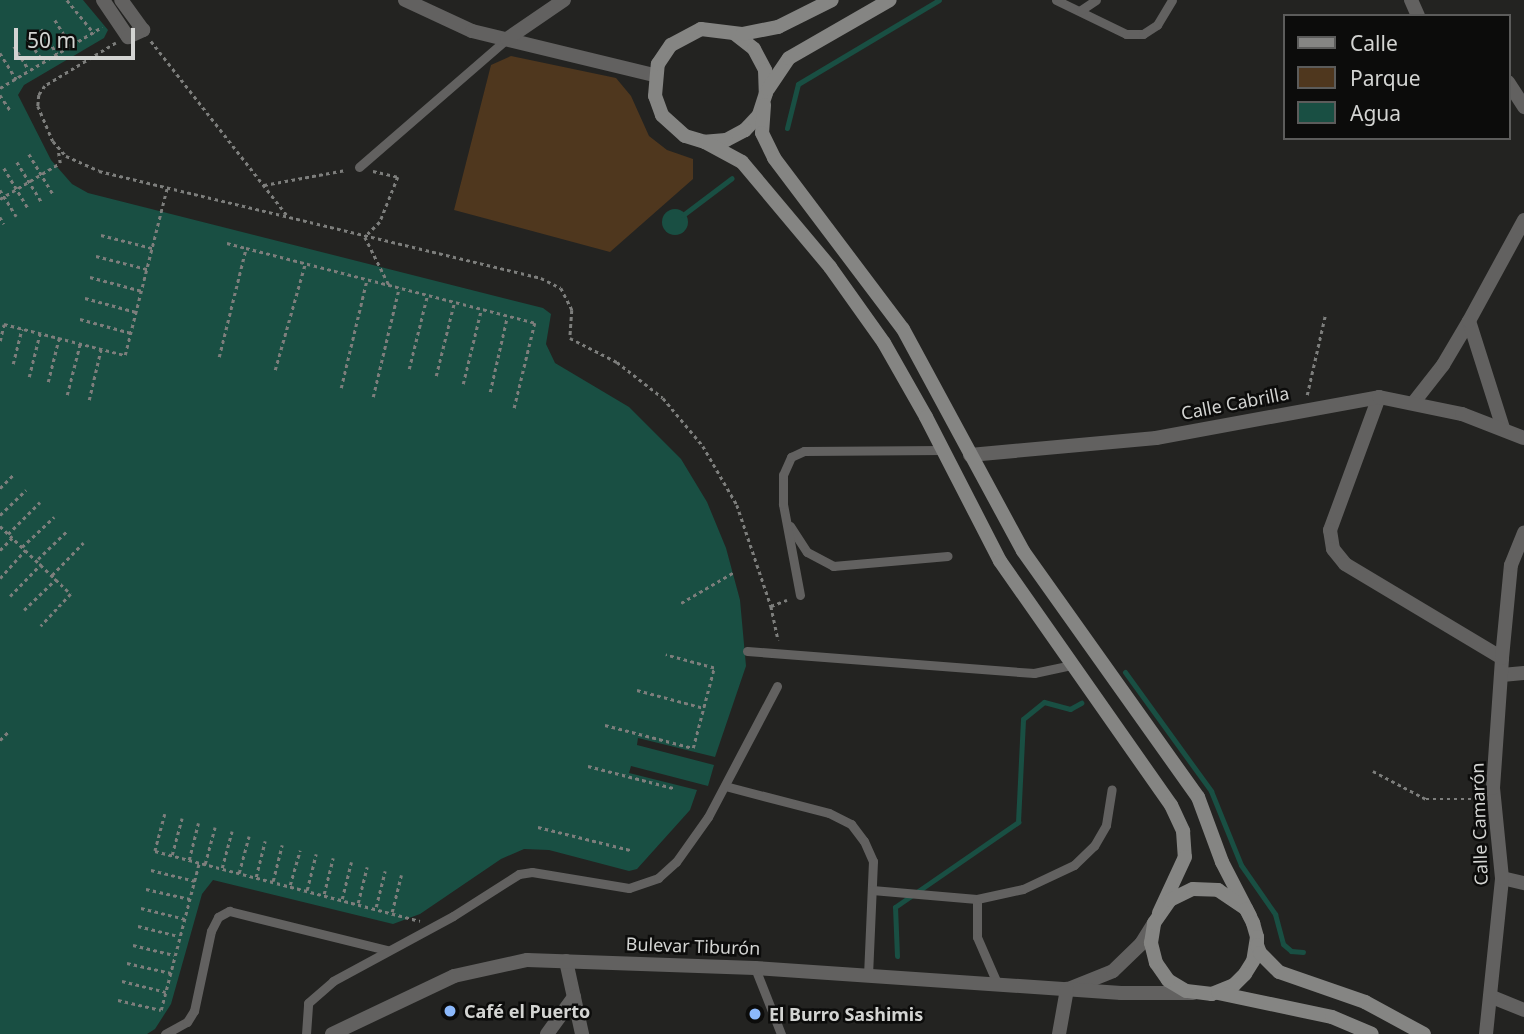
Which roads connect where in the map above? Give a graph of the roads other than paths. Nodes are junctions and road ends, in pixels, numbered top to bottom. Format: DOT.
graph roads {
  1 [pos="103,0"];
  2 [pos="121,0"];
  3 [pos="405,0"];
  4 [pos="564,0"];
  5 [pos="832,0"];
  6 [pos="890,0"];
  7 [pos="1056,0"];
  8 [pos="1096,0"];
  9 [pos="1172,0"];
  10 [pos="1081,10"];
  11 [pos="735,34"];
  12 [pos="507,39"];
  13 [pos="654,75"];
  14 [pos="1510,85"];
  15 [pos="765,99"];
  16 [pos="1521,102"];
  17 [pos="705,142"];
  18 [pos="359,167"];
  19 [pos="1524,220"];
  20 [pos="1469,321"];
  21 [pos="1379,397"];
  22 [pos="1414,402"];
  23 [pos="1503,428"];
  24 [pos="1524,438"];
  25 [pos="943,450"];
  26 [pos="970,455"];
  27 [pos="787,522"];
  28 [pos="1524,532"];
  29 [pos="948,555"];
  30 [pos="800,596"];
  31 [pos="747,651"];
  32 [pos="1502,658"];
  33 [pos="1072,665"];
  34 [pos="1524,673"];
  35 [pos="1502,675"];
  36 [pos="777,685"];
  37 [pos="725,786"];
  38 [pos="1112,789"];
  39 [pos="1502,878"];
  40 [pos="1524,883"];
  41 [pos="872,890"];
  42 [pos="977,899"];
  43 [pos="1250,916"];
  44 [pos="1157,918"];
  45 [pos="1257,937"];
  46 [pos="387,950"];
  47 [pos="566,961"];
  48 [pos="755,968"];
  49 [pos="867,974"];
  50 [pos="997,983"];
  51 [pos="1067,989"];
  52 [pos="1216,992"];
  53 [pos="1196,993"];
  54 [pos="574,997"];
  55 [pos="1492,997"];
  56 [pos="1524,1010"];
  57 [pos="341,1032"];
  58 [pos="165,1034"];
  59 [pos="306,1034"];
  60 [pos="547,1034"];
  61 [pos="582,1034"];
  62 [pos="781,1034"];
  63 [pos="1059,1034"];
  64 [pos="1372,1034"];
  65 [pos="1424,1034"];
  66 [pos="1486,1034"];
  1 -- 2 [label="street"];
  3 -- 12 [label="street"];
  4 -- 12 [label="street"];
  5 -- 11 [label="street"];
  6 -- 15 [label="street"];
  7 -- 10 [label="lane"];
  8 -- 10 [label="lane"];
  9 -- 10 [label="lane"];
  11 -- 13 [label="street"];
  11 -- 15 [label="street"];
  12 -- 13 [label="street"];
  12 -- 18 [label="lane"];
  13 -- 17 [label="street"];
  14 -- 16 [label="street"];
  15 -- 17 [label="street"];
  15 -- 26 [label="street"];
  17 -- 25 [label="street"];
  19 -- 20 [label="street"];
  20 -- 22 [label="street"];
  20 -- 23 [label="street"];
  21 -- 22 [label="street, Calle Cabrilla"];
  21 -- 26 [label="street, Calle Cabrilla"];
  21 -- 32 [label="street"];
  22 -- 23 [label="street, Calle Cabrilla"];
  23 -- 24 [label="street, Calle Cabrilla"];
  25 -- 27 [label="lane"];
  25 -- 33 [label="street"];
  26 -- 43 [label="street"];
  27 -- 29 [label="lane"];
  27 -- 30 [label="lane"];
  28 -- 32 [label="street, Calle Camarón"];
  31 -- 33 [label="lane"];
  32 -- 35 [label="street, Calle Camarón"];
  33 -- 44 [label="street"];
  34 -- 35 [label="street"];
  35 -- 39 [label="street, Calle Camarón"];
  36 -- 37 [label="lane"];
  37 -- 41 [label="lane"];
  37 -- 46 [label="lane"];
  38 -- 42 [label="lane"];
  39 -- 40 [label="street"];
  39 -- 55 [label="street, Calle Camarón"];
  41 -- 42 [label="lane"];
  41 -- 49 [label="lane"];
  42 -- 50 [label="lane"];
  43 -- 44 [label="street"];
  43 -- 45 [label="street"];
  44 -- 51 [label="street, Bulevar Tiburón"];
  44 -- 53 [label="street"];
  45 -- 52 [label="street"];
  45 -- 65 [label="street"];
  46 -- 58 [label="lane"];
  46 -- 59 [label="lane"];
  47 -- 48 [label="street, Bulevar Tiburón"];
  47 -- 54 [label="street"];
  47 -- 57 [label="street, Bulevar Tiburón"];
  48 -- 49 [label="street, Bulevar Tiburón"];
  48 -- 62 [label="lane"];
  49 -- 50 [label="street, Bulevar Tiburón"];
  50 -- 51 [label="street, Bulevar Tiburón"];
  51 -- 53 [label="street, Bulevar Tiburón"];
  51 -- 63 [label="street"];
  52 -- 53 [label="street"];
  52 -- 64 [label="street"];
  54 -- 60 [label="street"];
  54 -- 61 [label="street"];
  55 -- 56 [label="street"];
  55 -- 66 [label="street, Calle Camarón"];
}
